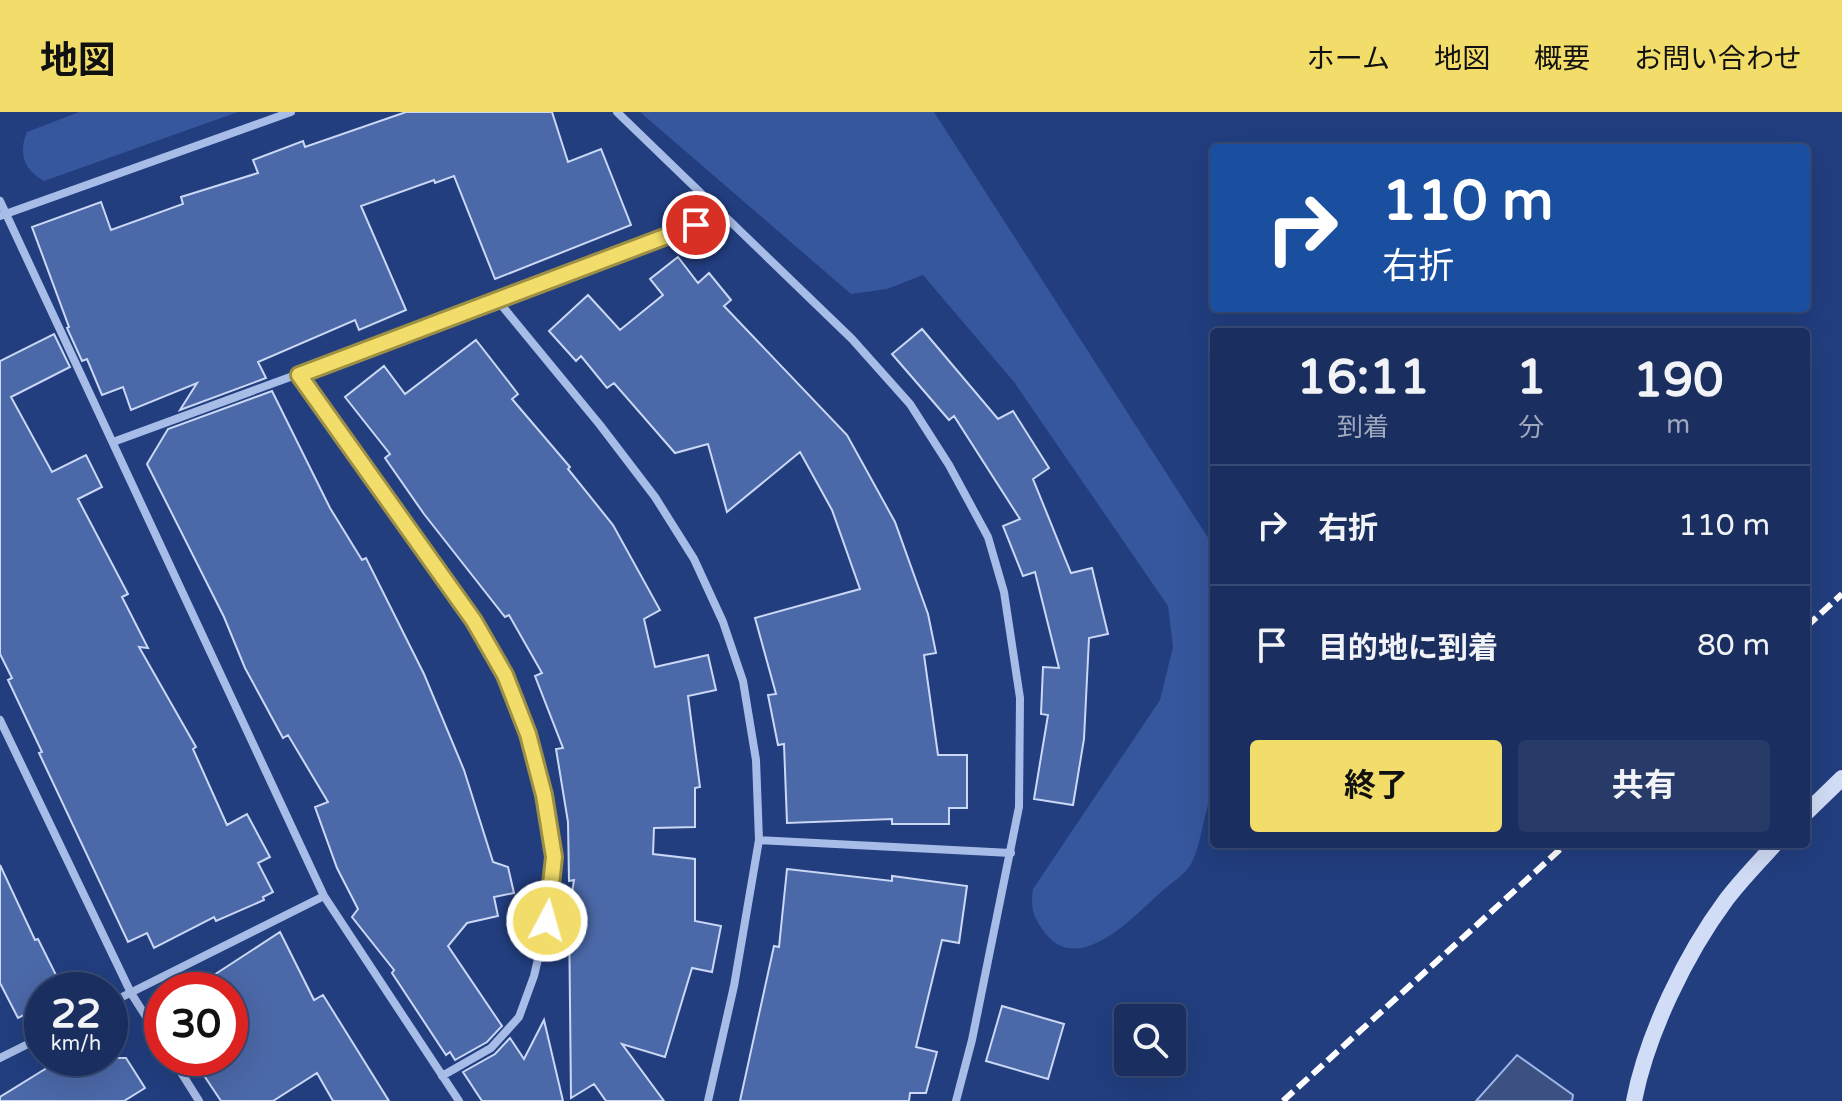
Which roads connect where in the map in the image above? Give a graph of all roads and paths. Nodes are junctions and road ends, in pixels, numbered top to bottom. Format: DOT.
graph roads {
  1 [pos="291,112"];
  2 [pos="617,112"];
  3 [pos="0,201"];
  4 [pos="724,214"];
  5 [pos="3,215"];
  6 [pos="498,301"];
  7 [pos="299,375"];
  8 [pos="113,442"];
  9 [pos="0,720"];
  10 [pos="1842,778"];
  11 [pos="1810,809"];
  12 [pos="759,840"];
  13 [pos="1771,848"];
  14 [pos="1011,853"];
  15 [pos="324,896"];
  16 [pos="131,993"];
  17 [pos="128,994"];
  18 [pos="144,1014"];
  19 [pos="24,1046"];
  20 [pos="0,1058"];
  21 [pos="183,1076"];
  22 [pos="442,1076"];
  23 [pos="199,1101"];
  24 [pos="459,1101"];
  25 [pos="708,1101"];
  26 [pos="956,1101"];
  27 [pos="1634,1101"];
  1 -- 5 [label="street"];
  2 -- 4 [label="street"];
  3 -- 5 [label="street"];
  4 -- 6 [label="street"];
  4 -- 14 [label="street"];
  5 -- 8 [label="street"];
  6 -- 7 [label="street"];
  6 -- 12 [label="street"];
  7 -- 8 [label="street"];
  7 -- 22 [label="street"];
  8 -- 15 [label="street"];
  9 -- 16 [label="street"];
  10 -- 11 [label="street"];
  12 -- 14 [label="street"];
  12 -- 25 [label="street"];
  13 -- 27 [label="street"];
  14 -- 26 [label="street"];
  15 -- 16 [label="street"];
  15 -- 22 [label="street"];
  16 -- 17 [label="street"];
  16 -- 18 [label="street"];
  19 -- 20 [label="street"];
  21 -- 23 [label="street"];
  22 -- 24 [label="street"];
}
